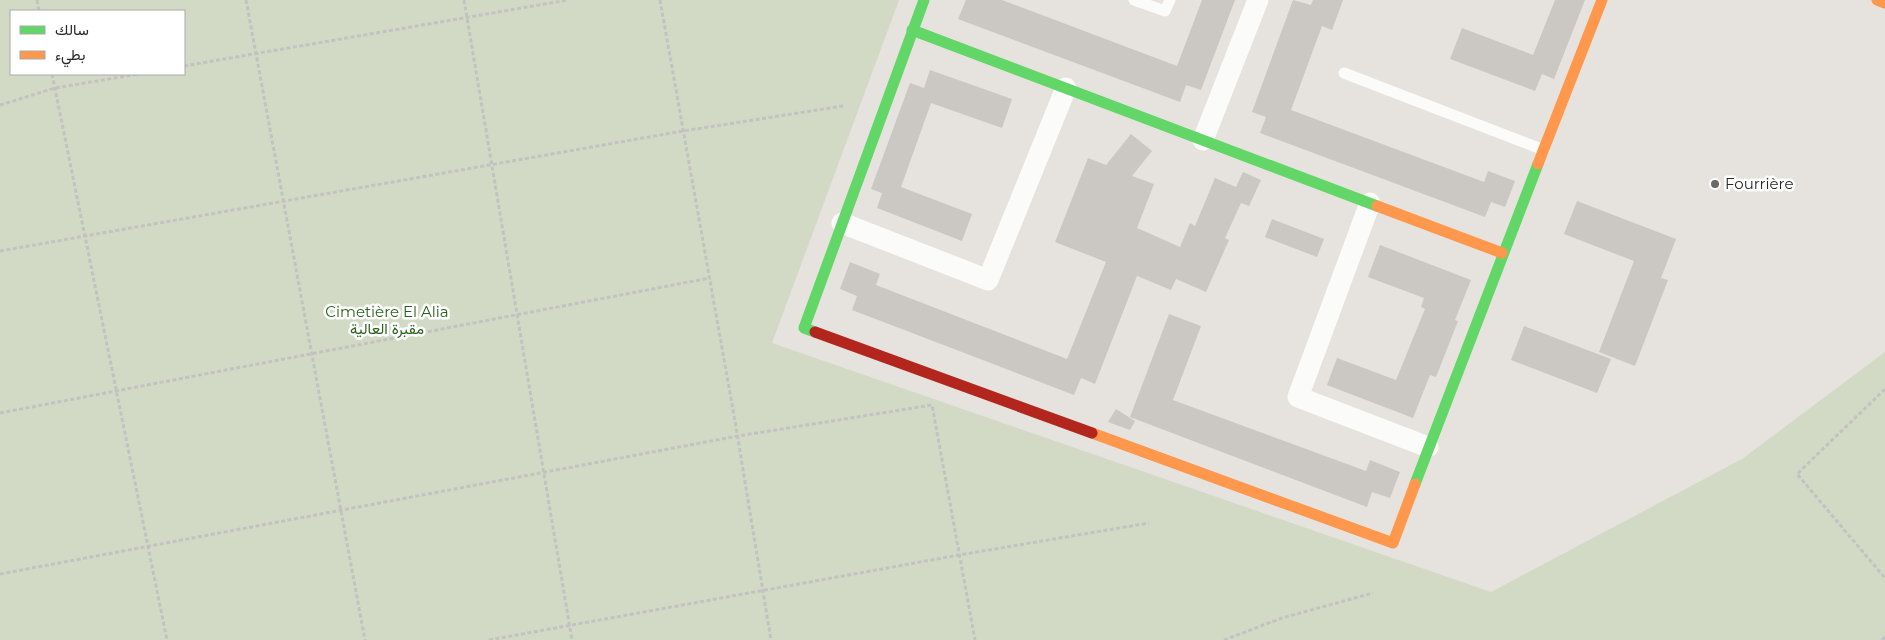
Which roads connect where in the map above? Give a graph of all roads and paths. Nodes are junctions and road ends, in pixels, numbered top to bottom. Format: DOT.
graph roads {
  1 [pos="246,0"];
  2 [pos="464,0"];
  3 [pos="568,0"];
  4 [pos="660,0"];
  5 [pos="924,0"];
  6 [pos="1134,0"];
  7 [pos="1170,0"];
  8 [pos="1258,0"];
  9 [pos="1602,0"];
  10 [pos="1877,0"];
  11 [pos="1885,3"];
  12 [pos="467,17"];
  13 [pos="912,30"];
  14 [pos="256,54"];
  15 [pos="185,66"];
  16 [pos="1344,73"];
  17 [pos="52,75"];
  18 [pos="133,75"];
  19 [pos="55,88"];
  20 [pos="1066,88"];
  21 [pos="0,105"];
  22 [pos="843,106"];
  23 [pos="684,132"];
  24 [pos="1203,140"];
  25 [pos="1544,150"];
  26 [pos="492,165"];
  27 [pos="284,202"];
  28 [pos="1370,203"];
  29 [pos="842,224"];
  30 [pos="85,236"];
  31 [pos="0,251"];
  32 [pos="1502,253"];
  33 [pos="710,278"];
  34 [pos="517,315"];
  35 [pos="313,354"];
  36 [pos="1885,389"];
  37 [pos="117,391"];
  38 [pos="0,414"];
  39 [pos="738,436"];
  40 [pos="1428,447"];
  41 [pos="544,472"];
  42 [pos="342,510"];
  43 [pos="1149,522"];
  44 [pos="148,546"];
  45 [pos="959,555"];
  46 [pos="0,574"];
  47 [pos="1885,578"];
  48 [pos="763,590"];
  49 [pos="1374,593"];
  50 [pos="569,625"];
  51 [pos="1885,637"];
  52 [pos="167,640"];
  53 [pos="365,640"];
  54 [pos="489,640"];
  55 [pos="572,640"];
  56 [pos="771,640"];
  57 [pos="975,640"];
  58 [pos="1224,640"];
  59 [pos="1882,640"];
  1 -- 14 [label="path"];
  2 -- 12 [label="path"];
  3 -- 12 [label="path"];
  4 -- 23 [label="path"];
  5 -- 13 [label="street"];
  6 -- 7 [label="lane"];
  8 -- 24 [label="street"];
  9 -- 25 [label="street"];
  10 -- 11 [label="street"];
  12 -- 14 [label="path"];
  12 -- 26 [label="path"];
  13 -- 20 [label="street"];
  13 -- 29 [label="street"];
  14 -- 15 [label="path"];
  14 -- 27 [label="path"];
  16 -- 25 [label="lane"];
  17 -- 19 [label="path"];
  18 -- 19 [label="path"];
  19 -- 21 [label="path"];
  19 -- 30 [label="path"];
  20 -- 24 [label="street"];
  20 -- 29 [label="street"];
  22 -- 23 [label="path"];
  23 -- 26 [label="path"];
  23 -- 33 [label="path"];
  24 -- 28 [label="street"];
  25 -- 32 [label="street"];
  26 -- 27 [label="path"];
  26 -- 34 [label="path"];
  27 -- 30 [label="path"];
  27 -- 35 [label="path"];
  28 -- 32 [label="street"];
  28 -- 40 [label="street"];
  29 -- 40 [label="street"];
  30 -- 31 [label="path"];
  30 -- 37 [label="path"];
  32 -- 40 [label="street"];
  33 -- 34 [label="path"];
  33 -- 39 [label="path"];
  34 -- 35 [label="path"];
  34 -- 41 [label="path"];
  35 -- 37 [label="path"];
  35 -- 42 [label="path"];
  36 -- 47 [label="path"];
  37 -- 38 [label="path"];
  37 -- 44 [label="path"];
  39 -- 41 [label="path"];
  39 -- 45 [label="path"];
  39 -- 48 [label="path"];
  41 -- 42 [label="path"];
  41 -- 50 [label="path"];
  42 -- 44 [label="path"];
  42 -- 53 [label="path"];
  43 -- 45 [label="path"];
  44 -- 46 [label="path"];
  44 -- 52 [label="path"];
  45 -- 48 [label="path"];
  45 -- 57 [label="path"];
  48 -- 50 [label="path"];
  48 -- 56 [label="path"];
  49 -- 58 [label="path"];
  50 -- 54 [label="path"];
  50 -- 55 [label="path"];
  51 -- 59 [label="path"];
}
